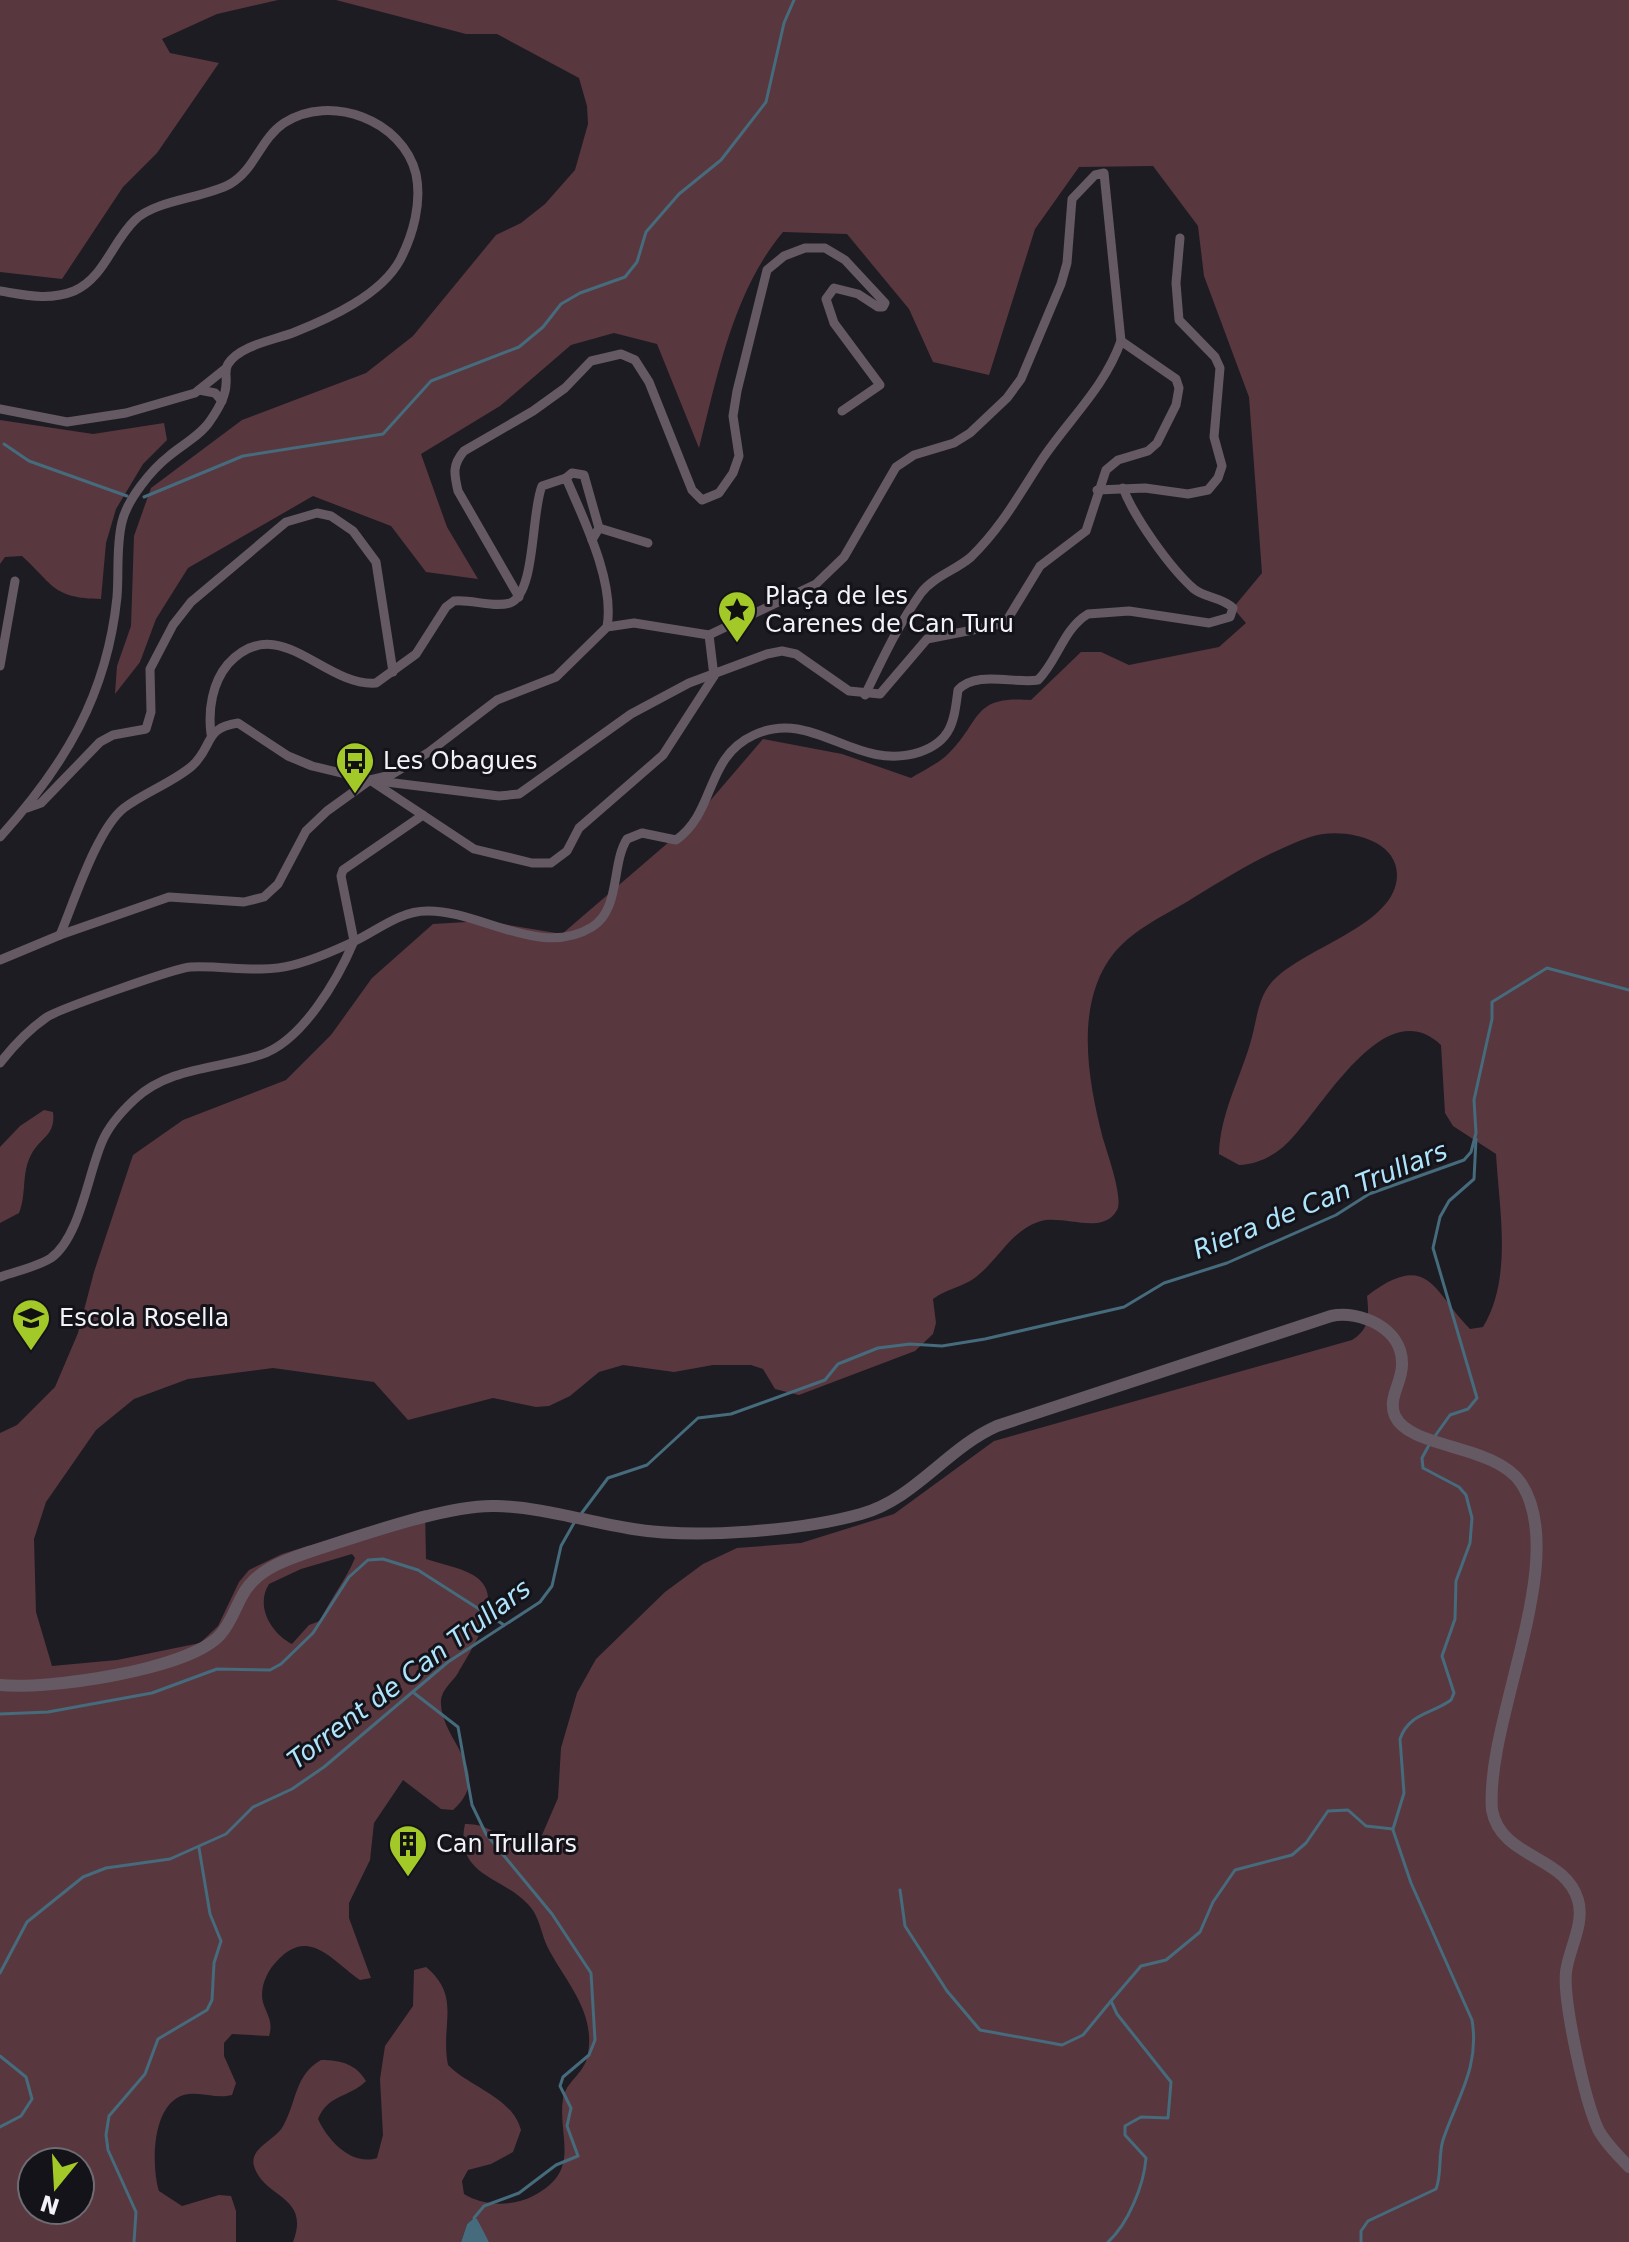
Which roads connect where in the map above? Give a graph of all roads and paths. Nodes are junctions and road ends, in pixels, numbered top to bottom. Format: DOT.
graph roads {
  1 [pos="1180,238"];
  2 [pos="0,291"];
  3 [pos="1121,341"];
  4 [pos="225,369"];
  5 [pos="199,390"];
  6 [pos="222,401"];
  7 [pos="0,409"];
  8 [pos="842,411"];
  9 [pos="566,478"];
  10 [pos="1123,488"];
  11 [pos="1097,490"];
  12 [pos="599,528"];
  13 [pos="592,540"];
  14 [pos="648,543"];
  15 [pos="15,581"];
  16 [pos="519,597"];
  17 [pos="607,627"];
  18 [pos="709,635"];
  19 [pos="0,666"];
  20 [pos="393,672"];
  21 [pos="714,676"];
  22 [pos="865,695"];
  23 [pos="211,734"];
  24 [pos="370,780"];
  25 [pos="26,808"];
  26 [pos="423,815"];
  27 [pos="0,837"];
  28 [pos="60,935"];
  29 [pos="354,941"];
  30 [pos="0,960"];
  31 [pos="0,1063"];
  32 [pos="0,1277"];
  33 [pos="0,1685"];
  34 [pos="1629,2167"];
  1 -- 10 [label="street"];
  2 -- 4 [label="street"];
  3 -- 11 [label="street"];
  3 -- 18 [label="street"];
  3 -- 22 [label="street"];
  4 -- 5 [label="street"];
  4 -- 6 [label="street"];
  5 -- 6 [label="street"];
  5 -- 7 [label="street"];
  6 -- 25 [label="street"];
  8 -- 16 [label="street"];
  9 -- 12 [label="street"];
  9 -- 13 [label="street"];
  9 -- 16 [label="street"];
  10 -- 11 [label="street"];
  10 -- 29 [label="street"];
  11 -- 22 [label="street"];
  12 -- 13 [label="street"];
  12 -- 14 [label="street"];
  13 -- 17 [label="street"];
  15 -- 19 [label="street"];
  16 -- 20 [label="street"];
  17 -- 18 [label="street"];
  17 -- 24 [label="street"];
  18 -- 21 [label="street"];
  20 -- 23 [label="street"];
  20 -- 25 [label="street"];
  21 -- 22 [label="street"];
  21 -- 24 [label="street"];
  21 -- 26 [label="street"];
  23 -- 24 [label="street"];
  23 -- 28 [label="street"];
  24 -- 26 [label="street"];
  24 -- 28 [label="street"];
  25 -- 27 [label="street"];
  26 -- 29 [label="street"];
  28 -- 30 [label="street"];
  29 -- 31 [label="street"];
  29 -- 32 [label="street"];
  33 -- 34 [label="street"];
}
